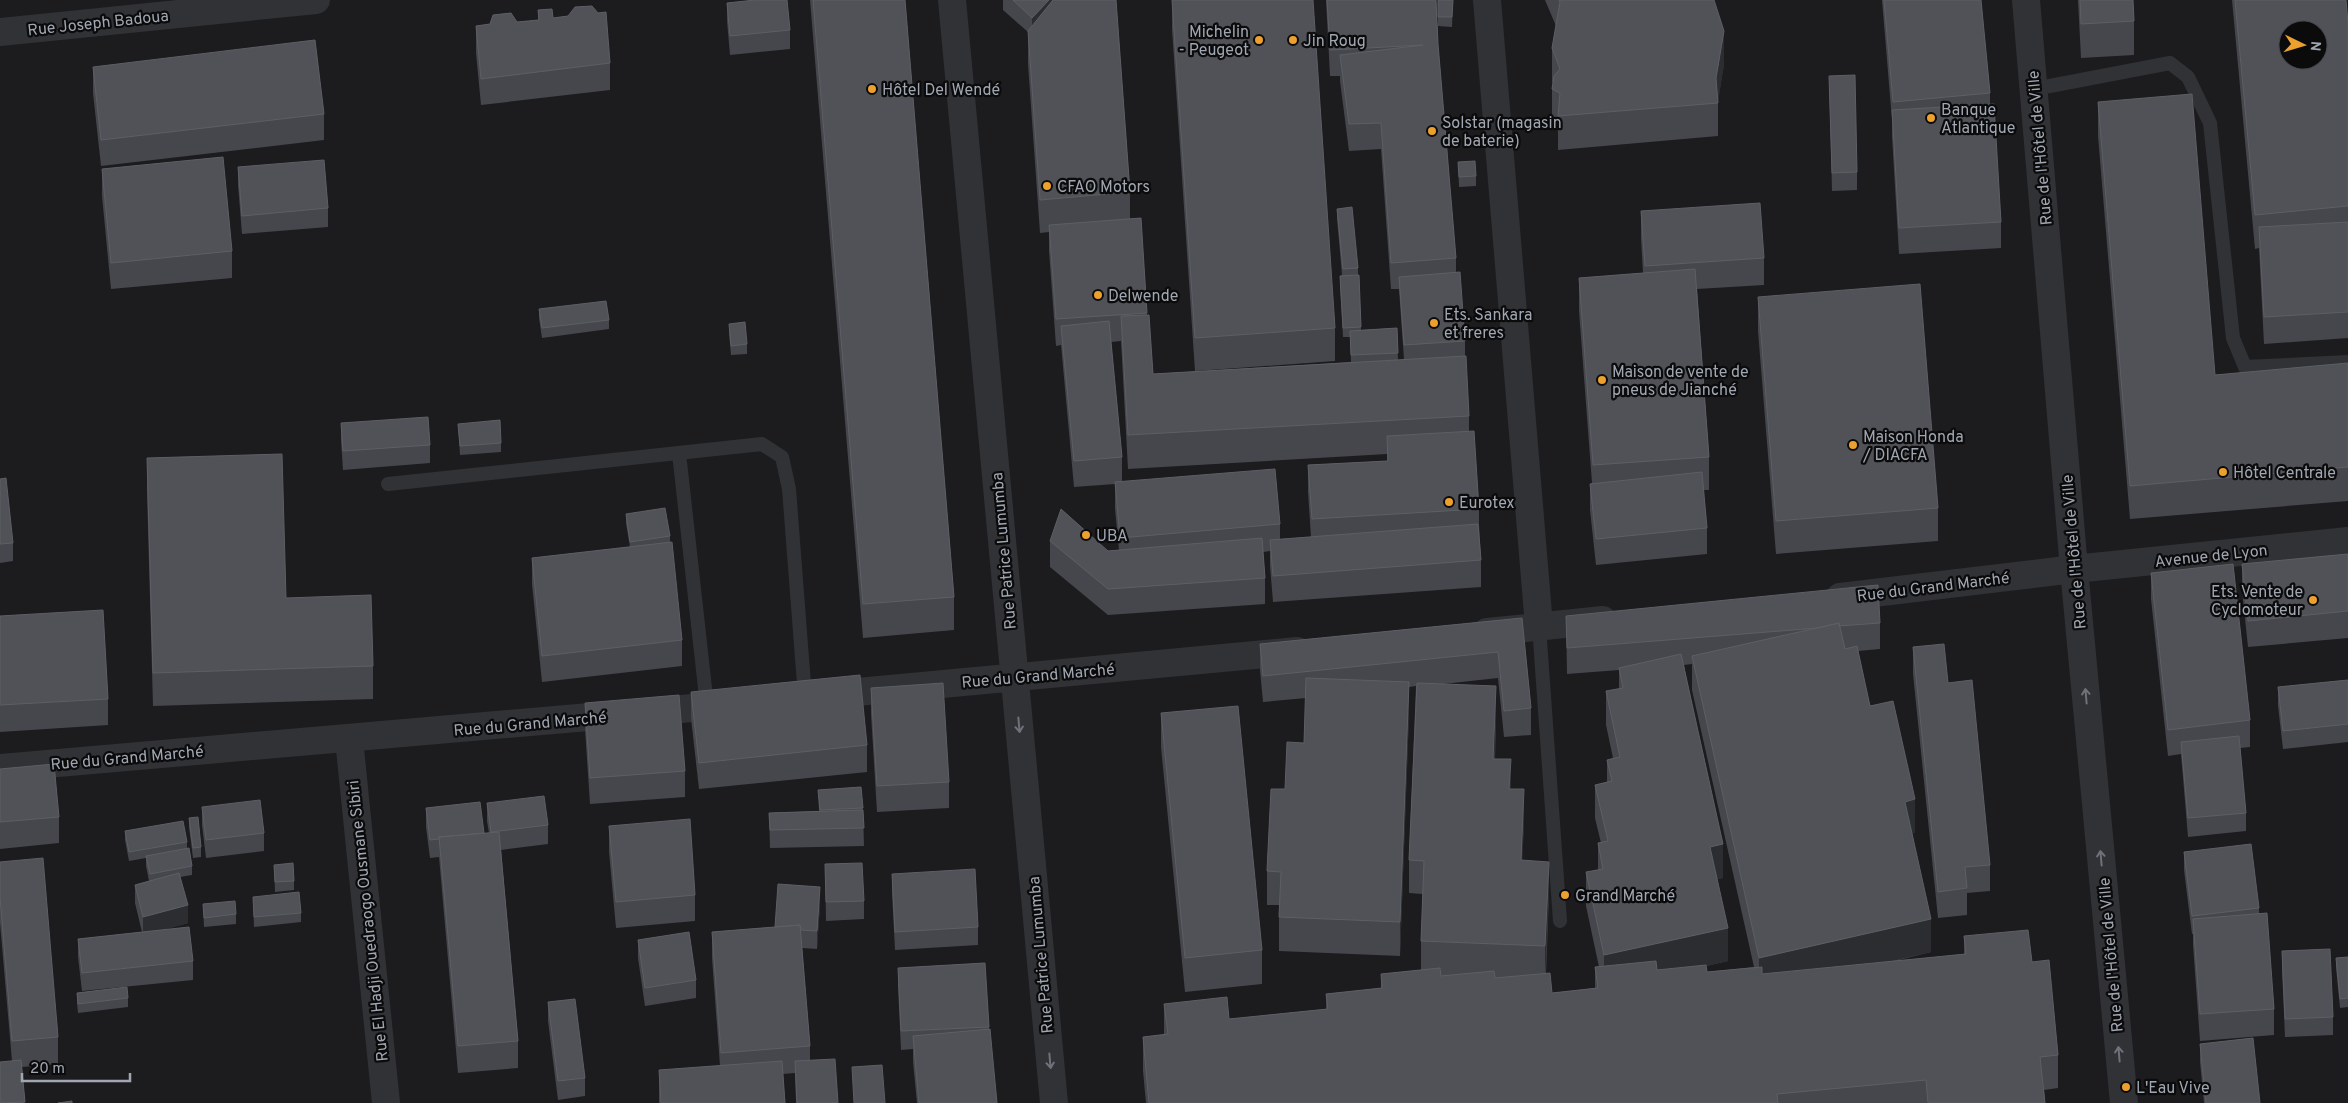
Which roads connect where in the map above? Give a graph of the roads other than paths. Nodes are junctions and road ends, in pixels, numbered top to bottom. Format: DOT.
graph roads {
  1 [pos="316,0"];
  2 [pos="952,0"];
  3 [pos="1487,0"];
  4 [pos="2026,0"];
  5 [pos="0,32"];
  6 [pos="2034,89"];
  7 [pos="2348,362"];
  8 [pos="680,453"];
  9 [pos="388,484"];
  10 [pos="2348,541"];
  11 [pos="2074,568"];
  12 [pos="1817,599"];
  13 [pos="1628,618"];
  14 [pos="1539,626"];
  15 [pos="1462,634"];
  16 [pos="1326,648"];
  17 [pos="1015,677"];
  18 [pos="805,697"];
  19 [pos="707,706"];
  20 [pos="349,739"];
  21 [pos="0,768"];
  22 [pos="1560,921"];
  23 [pos="386,1103"];
  24 [pos="1054,1103"];
  25 [pos="2124,1103"];
  1 -- 5 [label="street, Rue Joseph Badoua"];
  2 -- 17 [label="street, Rue Patrice Lumumba"];
  3 -- 14 [label="street"];
  4 -- 6 [label="street, Rue de l'Hôtel de Ville"];
  6 -- 7 [label="lane"];
  6 -- 11 [label="street, Rue de l'Hôtel de Ville"];
  8 -- 9 [label="lane"];
  8 -- 18 [label="lane"];
  8 -- 19 [label="lane"];
  10 -- 11 [label="street, Avenue de Lyon"];
  11 -- 12 [label="street, Rue du Grand Marché"];
  25 -- 11 [label="street, Rue de l'Hôtel de Ville, one-way"];
  13 -- 14 [label="street"];
  14 -- 15 [label="street"];
  14 -- 22 [label="lane"];
  16 -- 17 [label="street, Rue du Grand Marché"];
  17 -- 18 [label="street, Rue du Grand Marché"];
  17 -- 24 [label="street, Rue Patrice Lumumba, one-way"];
  18 -- 19 [label="street, Rue du Grand Marché"];
  19 -- 20 [label="street, Rue du Grand Marché"];
  20 -- 21 [label="street, Rue du Grand Marché"];
  20 -- 23 [label="street, Rue El Hadji Ouedraogo Ousmane Sibiri"];
}
